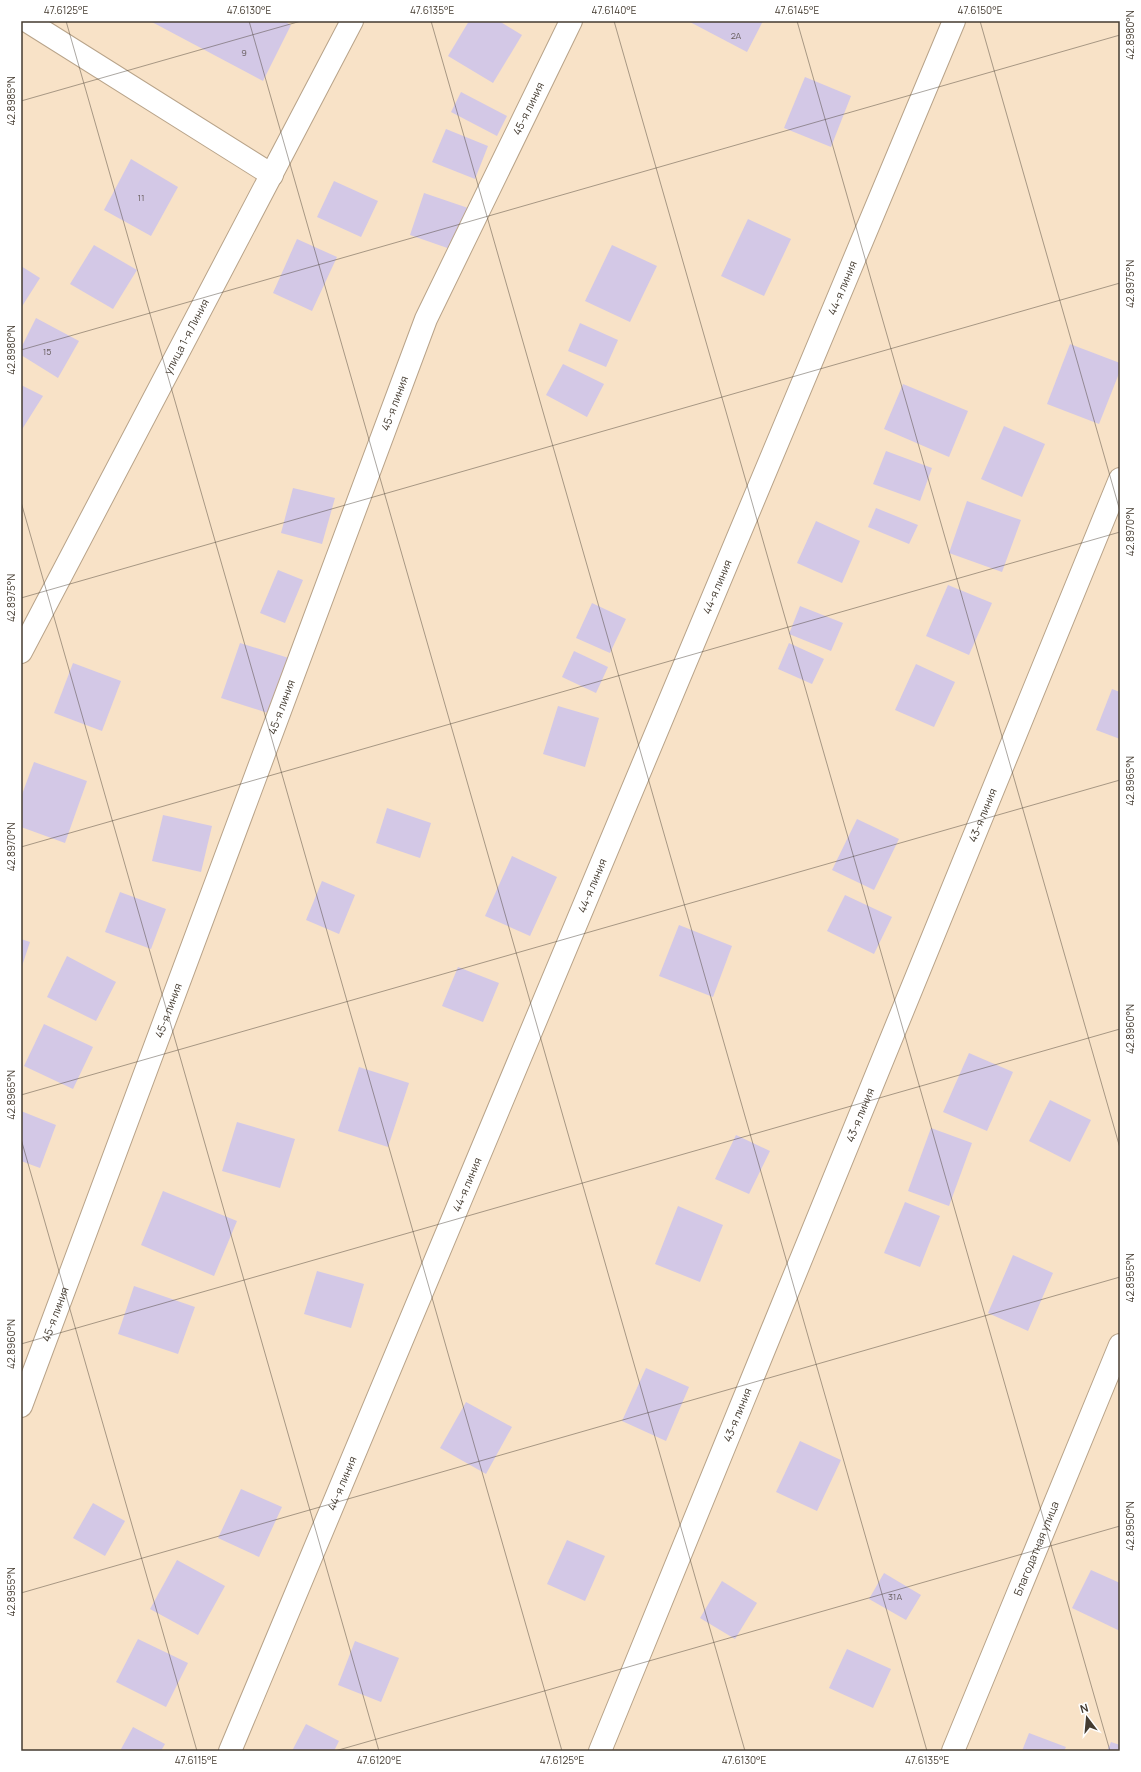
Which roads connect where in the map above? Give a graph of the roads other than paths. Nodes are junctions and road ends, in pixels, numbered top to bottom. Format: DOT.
graph roads {
  1 [pos="27,21"];
  2 [pos="352,21"];
  3 [pos="571,21"];
  4 [pos="954,21"];
  5 [pos="272,175"];
  6 [pos="1120,479"];
  7 [pos="21,652"];
  8 [pos="1120,1345"];
  9 [pos="21,1406"];
  10 [pos="230,1751"];
  11 [pos="600,1751"];
  12 [pos="953,1751"];
  1 -- 5 [label="street"];
  2 -- 5 [label="street, улица 1-я Линия"];
  3 -- 9 [label="street, 45-я линия"];
  4 -- 10 [label="street, 44-я линия"];
  5 -- 7 [label="street, улица 1-я Линия"];
  6 -- 11 [label="street, 43-я линия"];
  8 -- 12 [label="street, Благодатная улица"];
}
